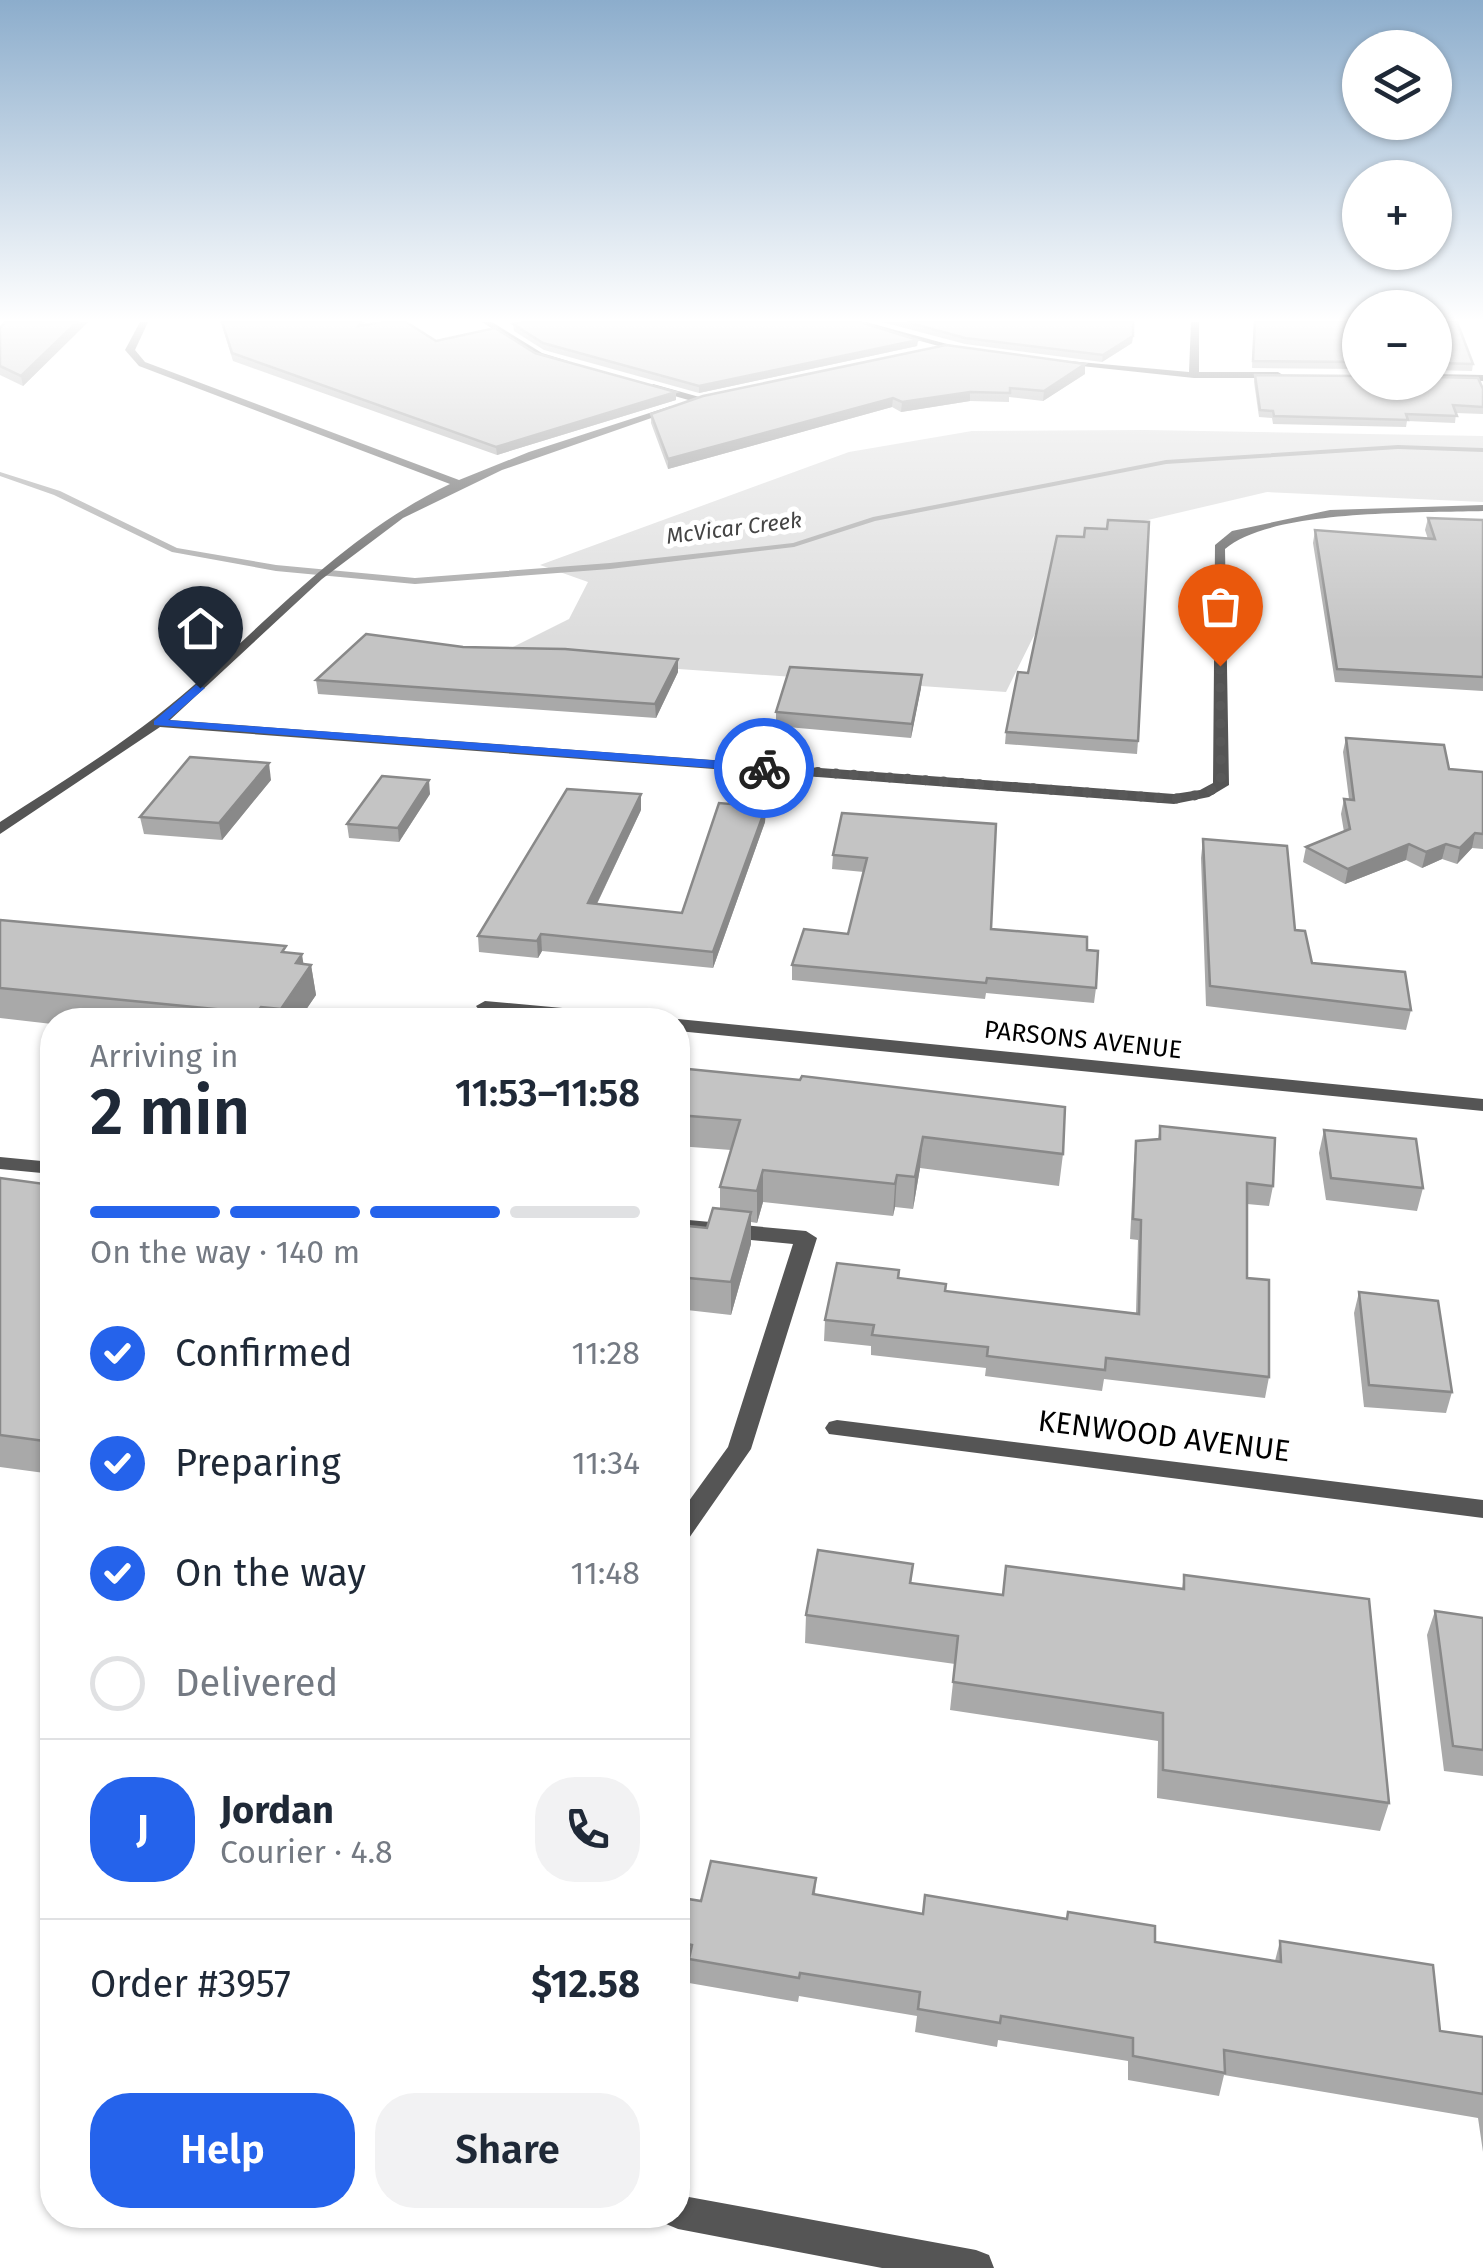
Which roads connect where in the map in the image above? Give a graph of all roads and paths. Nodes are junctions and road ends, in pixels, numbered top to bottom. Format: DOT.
graph roads {
  1 [pos="310,428"];
  2 [pos="617,428"];
  3 [pos="456,483"];
  4 [pos="1483,508"];
  5 [pos="158,723"];
  6 [pos="0,829"];
  7 [pos="485,1006"];
  8 [pos="505,1008"];
  9 [pos="690,1026"];
  10 [pos="1483,1105"];
  11 [pos="0,1162"];
  12 [pos="40,1167"];
  13 [pos="690,1227"];
  14 [pos="837,1428"];
  15 [pos="1483,1509"];
  16 [pos="690,1517"];
  17 [pos="690,2214"];
  18 [pos="976,2268"];
  1 -- 3 [label="street"];
  2 -- 3 [label="street"];
  3 -- 5 [label="street"];
  4 -- 5 [label="street"];
  5 -- 6 [label="street"];
  7 -- 8 [label="street"];
  9 -- 10 [label="street, PARSONS AVENUE"];
  11 -- 12 [label="street"];
  13 -- 16 [label="street"];
  14 -- 15 [label="street, KENWOOD AVENUE"];
  17 -- 18 [label="street"];
}
